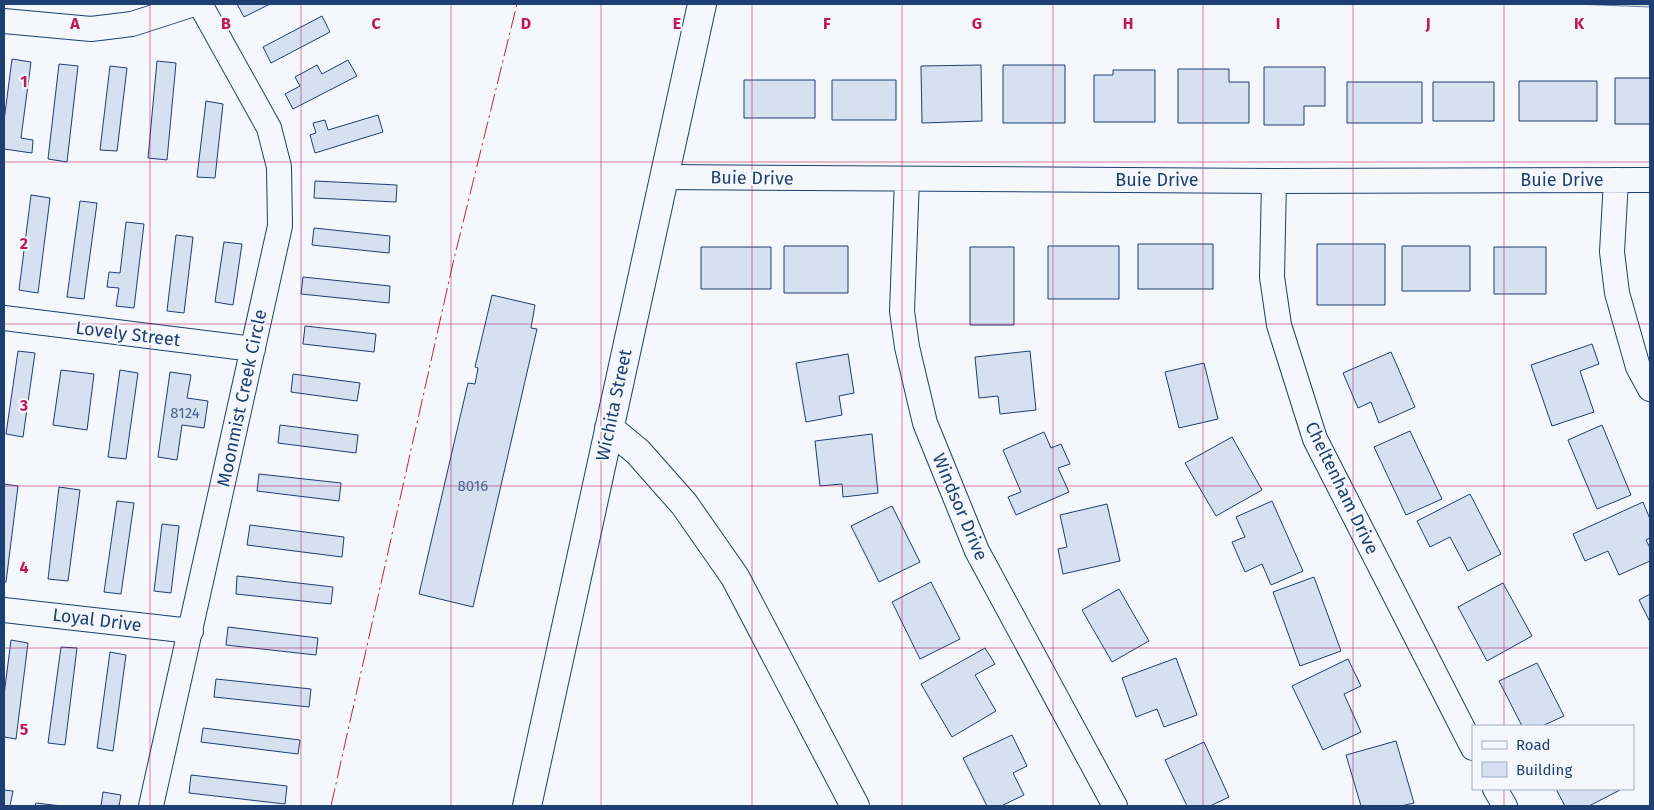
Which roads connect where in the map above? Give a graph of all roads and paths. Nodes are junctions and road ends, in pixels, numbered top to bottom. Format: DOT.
graph roads {
  1 [pos="194,4"];
  2 [pos="200,4"];
  3 [pos="702,4"];
  4 [pos="4,20"];
  5 [pos="664,177"];
  6 [pos="907,179"];
  7 [pos="1616,180"];
  8 [pos="1650,180"];
  9 [pos="1274,181"];
  10 [pos="4,318"];
  11 [pos="253,349"];
  12 [pos="1650,389"];
  13 [pos="609,428"];
  14 [pos="4,610"];
  15 [pos="191,631"];
  16 [pos="1472,746"];
  17 [pos="1496,790"];
  18 [pos="151,806"];
  19 [pos="527,806"];
  20 [pos="854,806"];
  21 [pos="1115,806"];
  22 [pos="1505,806"];
  1 -- 4 [label="street"];
  2 -- 11 [label="street, Moonmist Creek Circle"];
  3 -- 5 [label="main road, Wichita Street"];
  5 -- 6 [label="street, Buie Drive"];
  5 -- 13 [label="main road, Wichita Street"];
  6 -- 9 [label="street, Buie Drive"];
  6 -- 21 [label="street, Windsor Drive"];
  7 -- 8 [label="street, Buie Drive"];
  7 -- 9 [label="street, Buie Drive"];
  7 -- 12 [label="street"];
  9 -- 16 [label="street, Cheltenham Drive"];
  10 -- 11 [label="street, Lovely Street"];
  11 -- 15 [label="street, Moonmist Creek Circle"];
  13 -- 19 [label="main road, Wichita Street"];
  13 -- 20 [label="main road"];
  14 -- 15 [label="street, Loyal Drive"];
  15 -- 18 [label="street, Moonmist Creek Circle"];
  17 -- 22 [label="street"];
}
